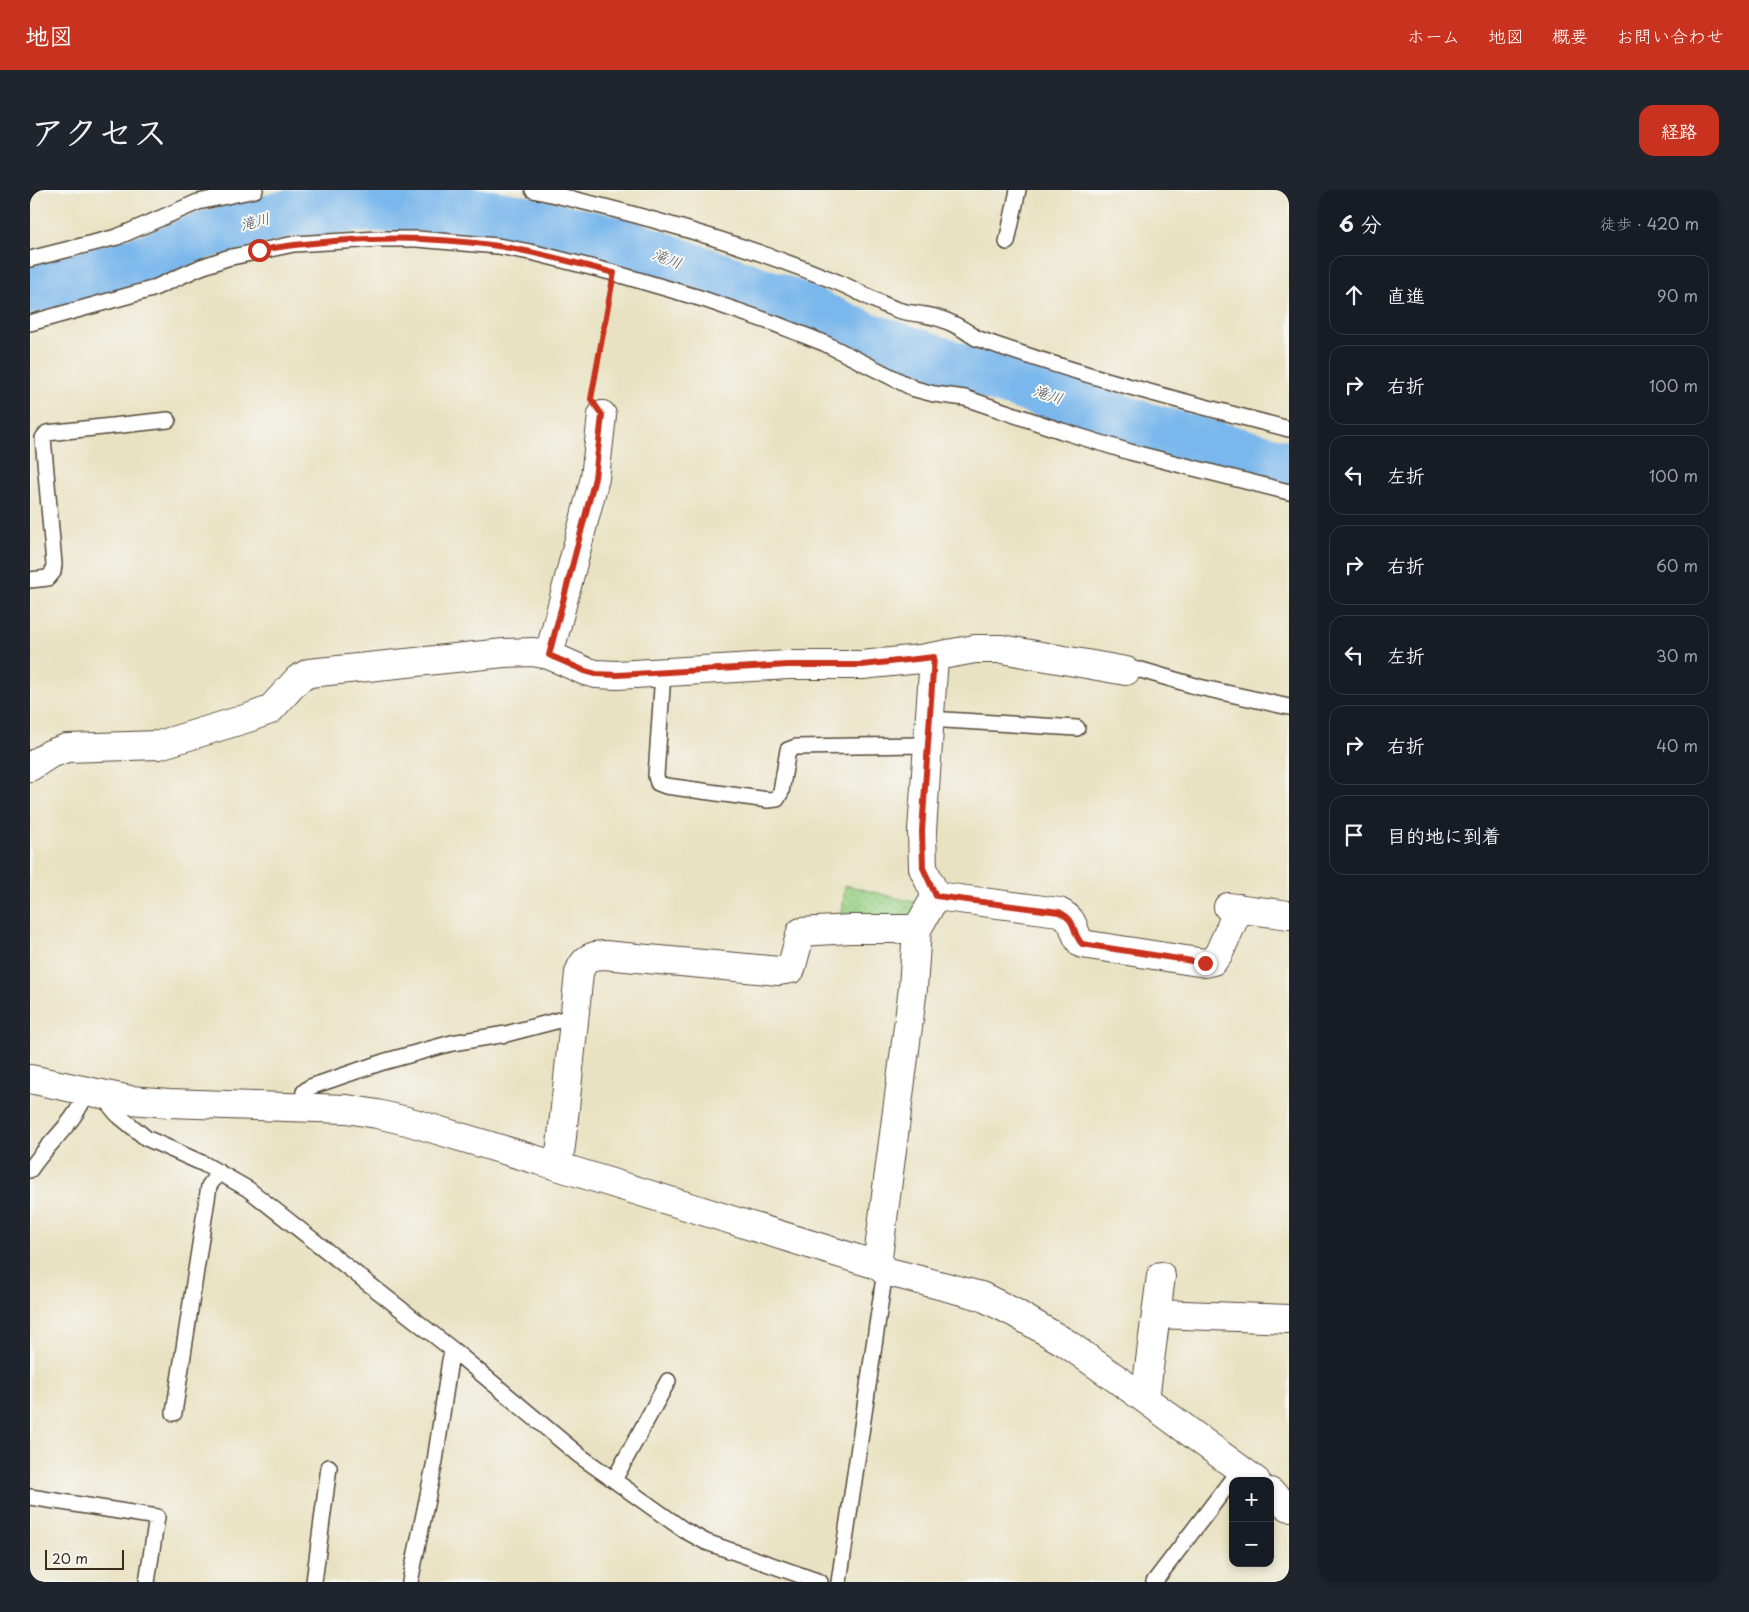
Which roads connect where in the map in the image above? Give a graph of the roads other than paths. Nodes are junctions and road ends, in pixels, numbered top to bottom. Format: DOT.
graph roads {
  1 [pos="255,190"];
  2 [pos="533,190"];
  3 [pos="1018,190"];
  4 [pos="1007,242"];
  5 [pos="30,259"];
  6 [pos="30,323"];
  7 [pos="602,415"];
  8 [pos="168,420"];
  9 [pos="1289,429"];
  10 [pos="1289,492"];
  11 [pos="30,580"];
  12 [pos="549,655"];
  13 [pos="934,657"];
  14 [pos="1126,671"];
  15 [pos="663,673"];
  16 [pos="1289,707"];
  17 [pos="928,719"];
  18 [pos="1077,728"];
  19 [pos="927,747"];
  20 [pos="30,768"];
  21 [pos="936,896"];
  22 [pos="1289,915"];
  23 [pos="918,929"];
  24 [pos="575,1016"];
  25 [pos="30,1079"];
  26 [pos="87,1091"];
  27 [pos="114,1097"];
  28 [pos="302,1107"];
  29 [pos="556,1166"];
  30 [pos="30,1170"];
  31 [pos="219,1172"];
  32 [pos="881,1268"];
  33 [pos="1161,1276"];
  34 [pos="1156,1314"];
  35 [pos="1289,1319"];
  36 [pos="453,1350"];
  37 [pos="668,1381"];
  38 [pos="1145,1399"];
  39 [pos="174,1413"];
  40 [pos="329,1467"];
  41 [pos="1248,1475"];
  42 [pos="614,1480"];
  43 [pos="1274,1495"];
  44 [pos="30,1497"];
  45 [pos="1289,1507"];
  46 [pos="147,1582"];
  47 [pos="314,1582"];
  48 [pos="410,1582"];
  49 [pos="820,1582"];
  50 [pos="839,1582"];
  51 [pos="1154,1582"];
  1 -- 5 [label="lane"];
  2 -- 9 [label="lane"];
  3 -- 4 [label="lane"];
  6 -- 10 [label="lane"];
  7 -- 12 [label="street"];
  8 -- 11 [label="lane"];
  12 -- 15 [label="street"];
  12 -- 20 [label="street"];
  13 -- 14 [label="street"];
  13 -- 15 [label="street"];
  13 -- 17 [label="street"];
  14 -- 16 [label="lane"];
  15 -- 19 [label="lane"];
  17 -- 18 [label="lane"];
  17 -- 19 [label="street"];
  19 -- 21 [label="street"];
  21 -- 22 [label="street"];
  21 -- 23 [label="street"];
  23 -- 24 [label="street"];
  23 -- 32 [label="street"];
  24 -- 28 [label="lane"];
  24 -- 29 [label="street"];
  25 -- 26 [label="street"];
  26 -- 27 [label="street"];
  26 -- 30 [label="lane"];
  27 -- 28 [label="street"];
  27 -- 31 [label="lane"];
  28 -- 29 [label="street"];
  29 -- 32 [label="street"];
  31 -- 36 [label="lane"];
  31 -- 39 [label="lane"];
  32 -- 38 [label="street"];
  32 -- 50 [label="lane"];
  33 -- 34 [label="street"];
  34 -- 35 [label="street"];
  34 -- 38 [label="street"];
  36 -- 42 [label="lane"];
  36 -- 48 [label="lane"];
  37 -- 42 [label="lane"];
  38 -- 41 [label="street"];
  40 -- 47 [label="lane"];
  41 -- 51 [label="lane"];
  42 -- 49 [label="lane"];
  43 -- 45 [label="street"];
  44 -- 46 [label="lane"];
}
